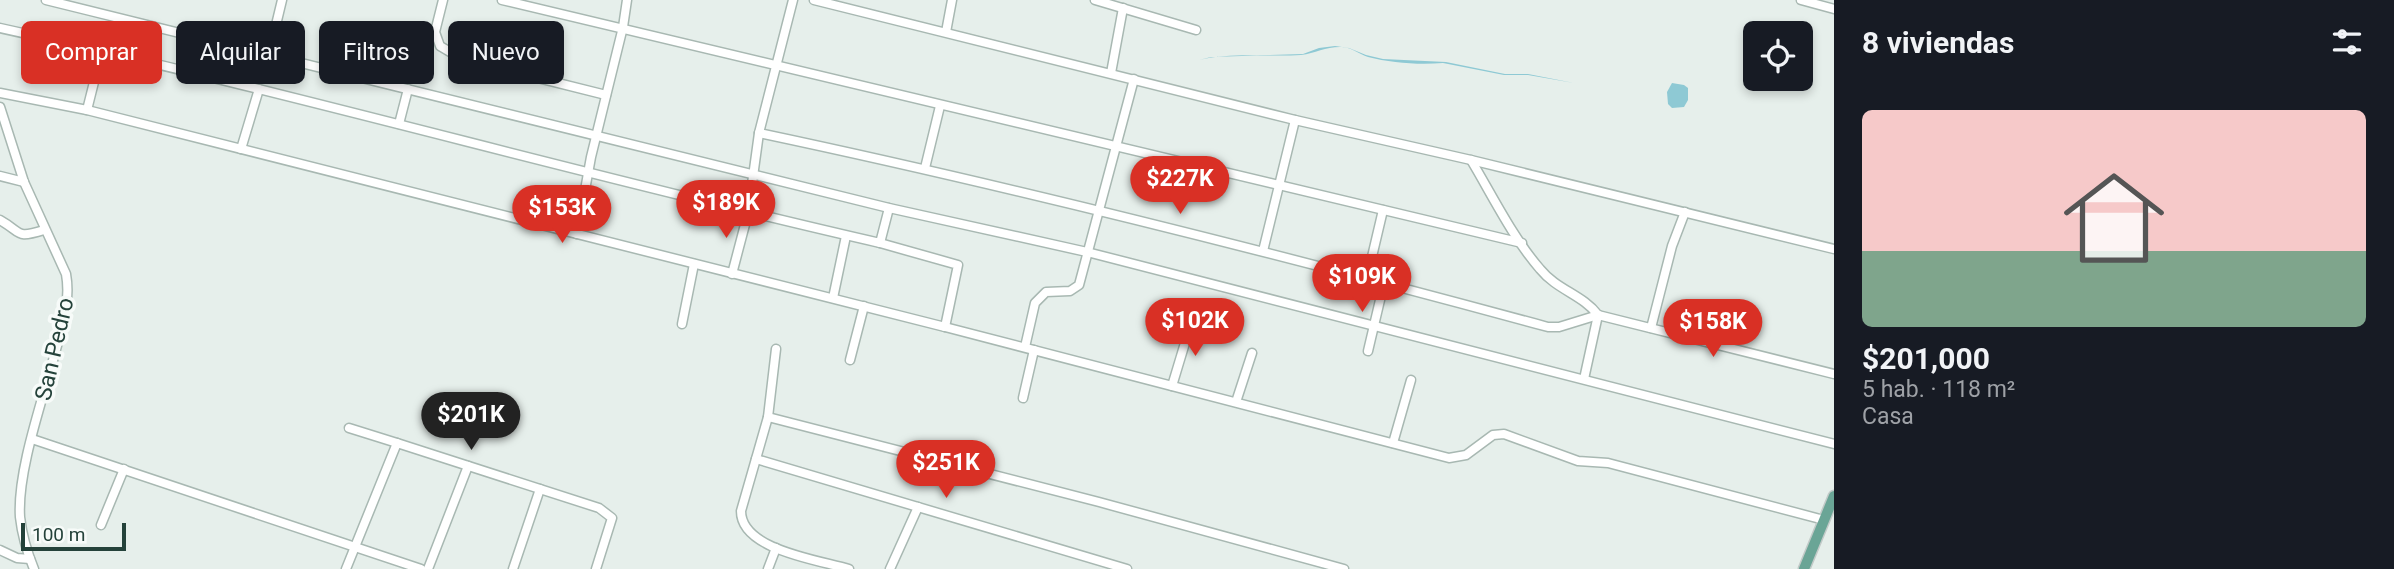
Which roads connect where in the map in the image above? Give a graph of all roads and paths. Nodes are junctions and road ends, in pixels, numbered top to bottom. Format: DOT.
graph roads {
  1 [pos="46,0"];
  2 [pos="282,0"];
  3 [pos="443,0"];
  4 [pos="502,0"];
  5 [pos="627,0"];
  6 [pos="793,0"];
  7 [pos="814,0"];
  8 [pos="952,0"];
  9 [pos="1095,0"];
  10 [pos="1801,0"];
  11 [pos="1123,8"];
  12 [pos="1834,9"];
  13 [pos="277,21"];
  14 [pos="623,27"];
  15 [pos="0,28"];
  16 [pos="1196,30"];
  17 [pos="176,31"];
  18 [pos="946,32"];
  19 [pos="21,33"];
  20 [pos="305,63"];
  21 [pos="162,65"];
  22 [pos="776,65"];
  23 [pos="1111,73"];
  24 [pos="1134,79"];
  25 [pos="94,84"];
  26 [pos="259,89"];
  27 [pos="408,89"];
  28 [pos="0,93"];
  29 [pos="606,95"];
  30 [pos="940,106"];
  31 [pos="0,107"];
  32 [pos="87,110"];
  33 [pos="1296,120"];
  34 [pos="399,124"];
  35 [pos="759,133"];
  36 [pos="596,135"];
  37 [pos="1116,146"];
  38 [pos="241,149"];
  39 [pos="1471,160"];
  40 [pos="925,168"];
  41 [pos="590,171"];
  42 [pos="753,174"];
  43 [pos="0,176"];
  44 [pos="24,182"];
  45 [pos="1280,184"];
  46 [pos="889,208"];
  47 [pos="1383,210"];
  48 [pos="1098,211"];
  49 [pos="1685,212"];
  50 [pos="748,213"];
  51 [pos="0,220"];
  52 [pos="44,230"];
  53 [pos="577,234"];
  54 [pos="846,236"];
  55 [pos="880,243"];
  56 [pos="1522,243"];
  57 [pos="1834,249"];
  58 [pos="1263,251"];
  59 [pos="1087,252"];
  60 [pos="694,264"];
  61 [pos="732,274"];
  62 [pos="1367,278"];
  63 [pos="1384,283"];
  64 [pos="833,298"];
  65 [pos="864,306"];
  66 [pos="1598,315"];
  67 [pos="1191,323"];
  68 [pos="682,324"];
  69 [pos="1374,326"];
  70 [pos="945,327"];
  71 [pos="1651,328"];
  72 [pos="1029,348"];
  73 [pos="776,349"];
  74 [pos="1368,351"];
  75 [pos="1252,353"];
  76 [pos="850,360"];
  77 [pos="1834,374"];
  78 [pos="1584,379"];
  79 [pos="1411,380"];
  80 [pos="1172,386"];
  81 [pos="1023,398"];
  82 [pos="1236,402"];
  83 [pos="768,417"];
  84 [pos="349,428"];
  85 [pos="32,439"];
  86 [pos="397,443"];
  87 [pos="1393,443"];
  88 [pos="1834,444"];
  89 [pos="756,459"];
  90 [pos="468,466"];
  91 [pos="124,469"];
  92 [pos="540,489"];
  93 [pos="1834,496"];
  94 [pos="918,507"];
  95 [pos="1828,516"];
  96 [pos="101,525"];
  97 [pos="355,547"];
  98 [pos="776,548"];
  99 [pos="0,550"];
  100 [pos="30,559"];
  101 [pos="34,569"];
  102 [pos="346,569"];
  103 [pos="421,569"];
  104 [pos="428,569"];
  105 [pos="513,569"];
  106 [pos="596,569"];
  107 [pos="768,569"];
  108 [pos="849,569"];
  109 [pos="890,569"];
  110 [pos="1127,569"];
  111 [pos="1344,569"];
  112 [pos="1804,569"];
  1 -- 17 [label="street"];
  2 -- 13 [label="street"];
  3 -- 29 [label="street"];
  4 -- 14 [label="street"];
  5 -- 14 [label="street"];
  6 -- 22 [label="street"];
  7 -- 18 [label="street"];
  8 -- 18 [label="street"];
  9 -- 11 [label="street"];
  10 -- 12 [label="street"];
  11 -- 16 [label="street"];
  11 -- 23 [label="street"];
  14 -- 22 [label="street"];
  14 -- 29 [label="street"];
  15 -- 19 [label="street"];
  18 -- 23 [label="street"];
  20 -- 27 [label="street"];
  21 -- 26 [label="street"];
  22 -- 30 [label="street"];
  22 -- 35 [label="street"];
  23 -- 24 [label="street"];
  24 -- 33 [label="street"];
  24 -- 37 [label="street"];
  25 -- 32 [label="street"];
  26 -- 34 [label="street"];
  26 -- 38 [label="street"];
  27 -- 34 [label="street"];
  27 -- 36 [label="street"];
  28 -- 32 [label="street"];
  29 -- 36 [label="street"];
  30 -- 37 [label="street"];
  30 -- 40 [label="street"];
  31 -- 44 [label="street, San Pedro"];
  32 -- 38 [label="street"];
  33 -- 39 [label="street"];
  33 -- 45 [label="street"];
  34 -- 41 [label="street"];
  35 -- 40 [label="street"];
  35 -- 42 [label="street"];
  36 -- 41 [label="street"];
  36 -- 42 [label="street"];
  37 -- 45 [label="street"];
  37 -- 48 [label="street"];
  38 -- 53 [label="street"];
  39 -- 49 [label="street"];
  39 -- 56 [label="street"];
  40 -- 48 [label="street"];
  41 -- 50 [label="street"];
  41 -- 53 [label="street"];
  42 -- 46 [label="street"];
  42 -- 50 [label="street"];
  43 -- 44 [label="street"];
  44 -- 52 [label="street, San Pedro"];
  45 -- 47 [label="street"];
  45 -- 58 [label="street"];
  46 -- 55 [label="street"];
  46 -- 59 [label="street"];
  47 -- 56 [label="street"];
  47 -- 62 [label="street"];
  48 -- 58 [label="street"];
  48 -- 59 [label="street"];
  49 -- 57 [label="street"];
  49 -- 71 [label="street"];
  50 -- 54 [label="street"];
  50 -- 61 [label="street"];
  51 -- 52 [label="street"];
  52 -- 85 [label="street, San Pedro"];
  53 -- 60 [label="street"];
  54 -- 55 [label="street"];
  54 -- 64 [label="street"];
  55 -- 70 [label="street"];
  56 -- 66 [label="street"];
  58 -- 62 [label="street"];
  59 -- 69 [label="street"];
  59 -- 72 [label="street"];
  60 -- 61 [label="street"];
  60 -- 68 [label="street"];
  61 -- 64 [label="street"];
  62 -- 63 [label="street"];
  63 -- 66 [label="street"];
  63 -- 69 [label="street"];
  64 -- 65 [label="street"];
  65 -- 70 [label="street"];
  65 -- 76 [label="street"];
  66 -- 71 [label="street"];
  66 -- 78 [label="street"];
  67 -- 80 [label="street"];
  69 -- 74 [label="street"];
  69 -- 78 [label="street"];
  70 -- 72 [label="street"];
  71 -- 77 [label="street"];
  72 -- 80 [label="street"];
  72 -- 81 [label="street"];
  73 -- 83 [label="street"];
  75 -- 82 [label="street"];
  78 -- 88 [label="street"];
  79 -- 87 [label="street"];
  80 -- 82 [label="street"];
  82 -- 87 [label="street"];
  83 -- 89 [label="street"];
  83 -- 111 [label="street"];
  84 -- 86 [label="street"];
  85 -- 91 [label="street"];
  85 -- 100 [label="street, San Pedro"];
  86 -- 90 [label="street"];
  86 -- 97 [label="street"];
  87 -- 95 [label="street"];
  89 -- 94 [label="street"];
  89 -- 98 [label="street"];
  90 -- 92 [label="street"];
  90 -- 104 [label="street"];
  91 -- 96 [label="street"];
  91 -- 97 [label="street"];
  92 -- 105 [label="street"];
  92 -- 106 [label="street"];
  93 -- 95 [label="main road"];
  94 -- 109 [label="street"];
  94 -- 110 [label="street"];
  95 -- 112 [label="main road"];
  97 -- 102 [label="street"];
  97 -- 103 [label="street"];
  98 -- 107 [label="street"];
  98 -- 108 [label="street"];
  99 -- 100 [label="street"];
  100 -- 101 [label="street, San Pedro"];
}
